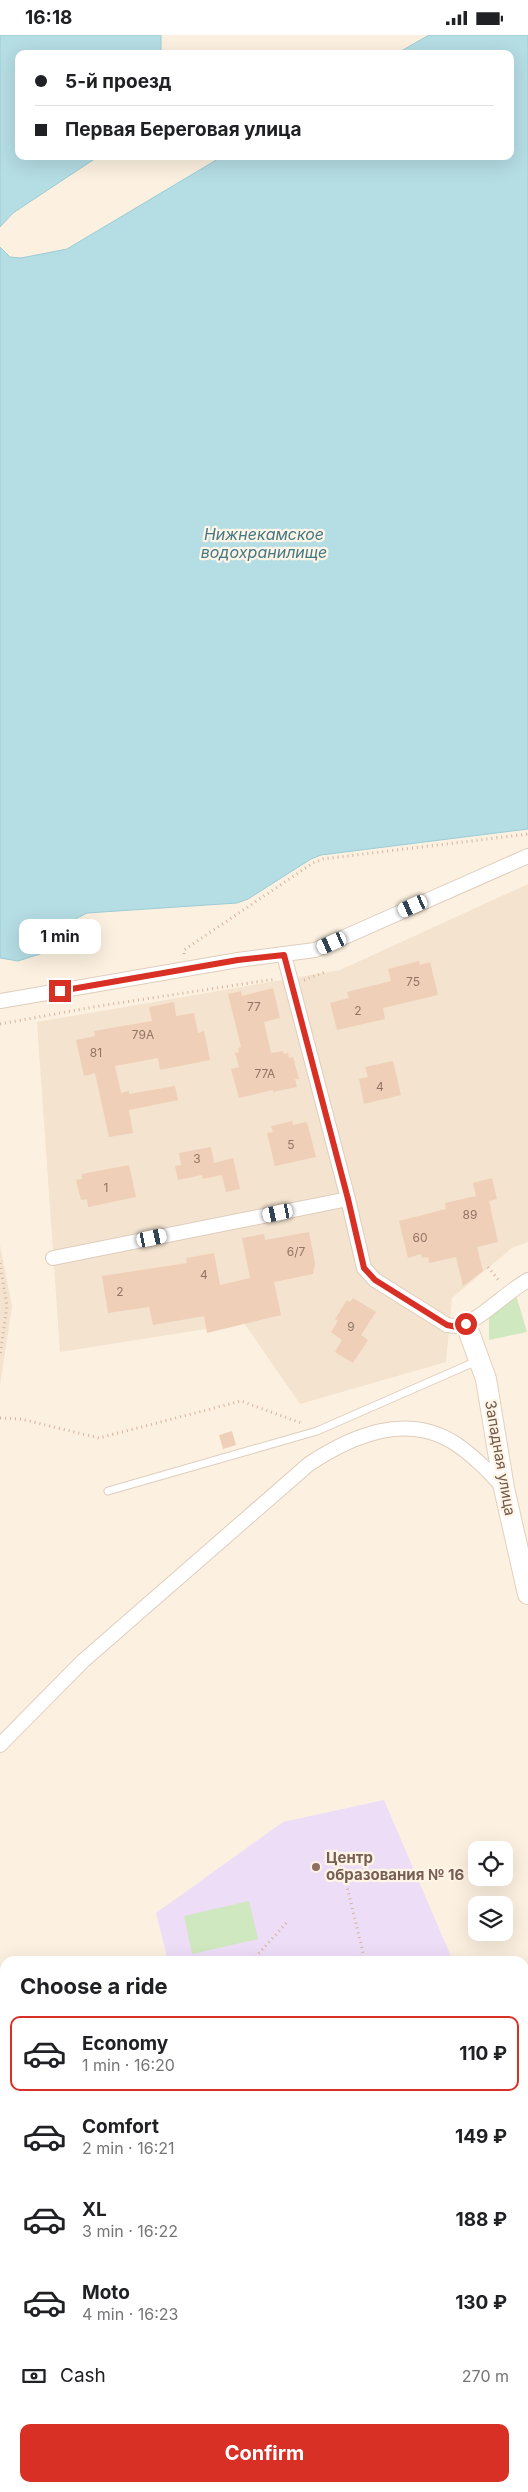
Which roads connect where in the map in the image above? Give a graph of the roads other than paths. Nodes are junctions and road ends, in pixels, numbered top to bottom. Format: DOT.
graph roads {
  1 [pos="528,856"];
  2 [pos="284,955"];
  3 [pos="0,1001"];
  4 [pos="348,1199"];
  5 [pos="53,1258"];
  6 [pos="528,1280"];
  7 [pos="466,1324"];
  8 [pos="480,1360"];
  9 [pos="504,1488"];
  10 [pos="108,1491"];
  11 [pos="528,1594"];
  12 [pos="0,1745"];
  1 -- 2 [label="street"];
  2 -- 3 [label="street"];
  2 -- 4 [label="street"];
  4 -- 5 [label="street"];
  4 -- 7 [label="street"];
  6 -- 7 [label="street"];
  7 -- 8 [label="street, Западная улица"];
  8 -- 9 [label="street, Западная улица"];
  8 -- 10 [label="lane"];
  9 -- 11 [label="street, Западная улица"];
  9 -- 12 [label="street"];
}
